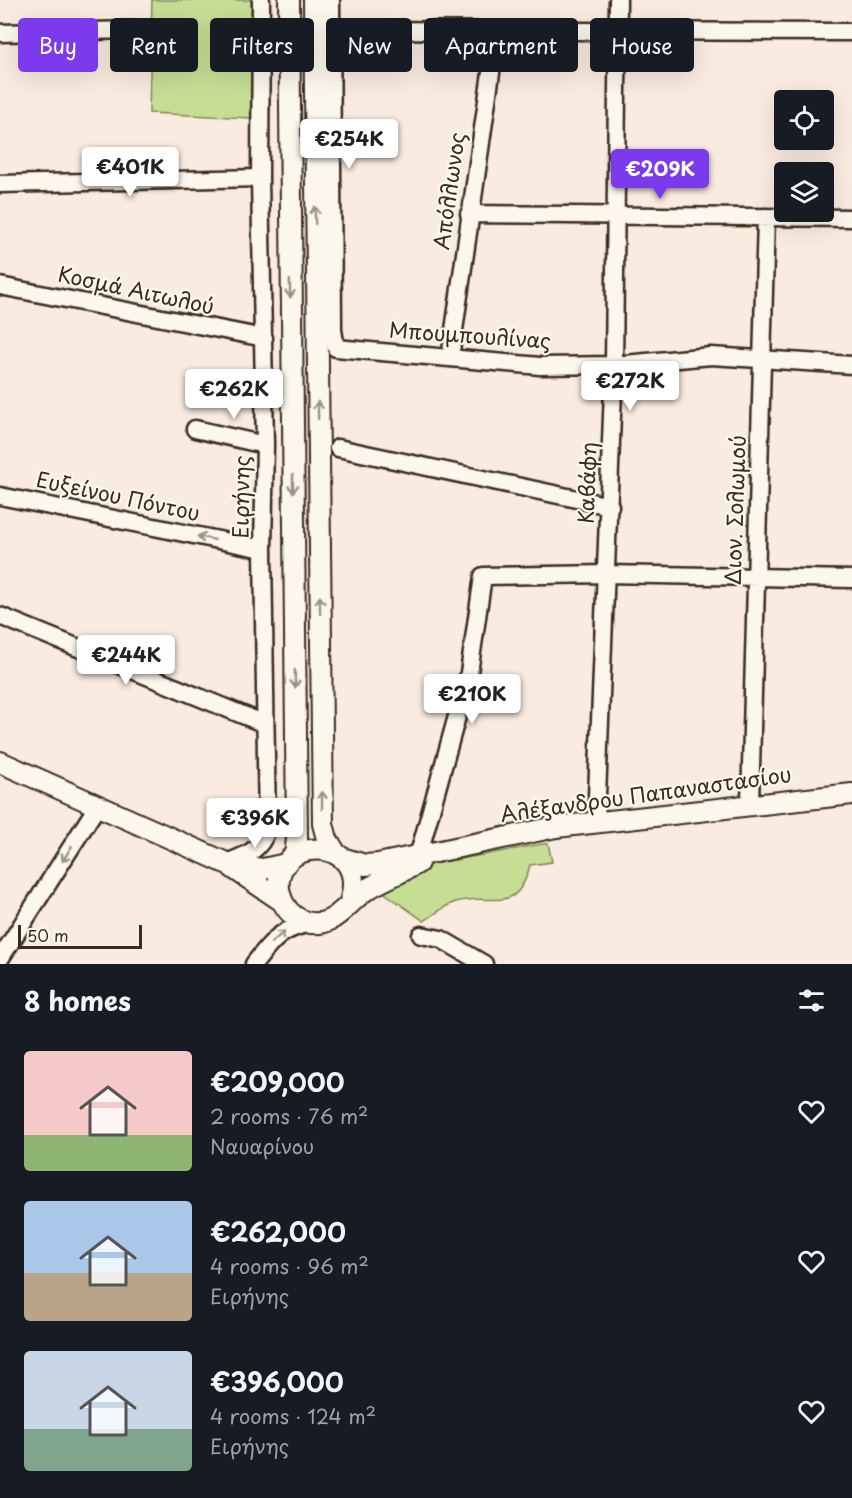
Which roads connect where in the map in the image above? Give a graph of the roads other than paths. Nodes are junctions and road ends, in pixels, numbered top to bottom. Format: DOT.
graph roads {
  1 [pos="261,0"];
  2 [pos="289,0"];
  3 [pos="314,0"];
  4 [pos="331,0"];
  5 [pos="618,0"];
  6 [pos="332,18"];
  7 [pos="617,18"];
  8 [pos="110,31"];
  9 [pos="852,32"];
  10 [pos="0,33"];
  11 [pos="694,33"];
  12 [pos="332,72"];
  13 [pos="491,72"];
  14 [pos="617,72"];
  15 [pos="260,178"];
  16 [pos="0,184"];
  17 [pos="469,214"];
  18 [pos="766,217"];
  19 [pos="615,218"];
  20 [pos="852,218"];
  21 [pos="0,286"];
  22 [pos="264,338"];
  23 [pos="763,357"];
  24 [pos="450,358"];
  25 [pos="852,364"];
  26 [pos="614,365"];
  27 [pos="195,429"];
  28 [pos="265,445"];
  29 [pos="338,448"];
  30 [pos="0,496"];
  31 [pos="610,506"];
  32 [pos="263,549"];
  33 [pos="608,574"];
  34 [pos="757,578"];
  35 [pos="852,579"];
  36 [pos="0,616"];
  37 [pos="265,724"];
  38 [pos="0,762"];
  39 [pos="852,794"];
  40 [pos="750,803"];
  41 [pos="98,805"];
  42 [pos="596,822"];
  43 [pos="439,852"];
  44 [pos="340,857"];
  45 [pos="418,857"];
  46 [pos="290,860"];
  47 [pos="226,863"];
  48 [pos="282,901"];
  49 [pos="350,903"];
  50 [pos="310,923"];
  51 [pos="421,935"];
  52 [pos="0,958"];
  53 [pos="254,964"];
  54 [pos="484,964"];
  1 -- 15 [label="street, Ειρήνης"];
  2 -- 46 [label="street, one-way"];
  44 -- 3 [label="street, one-way"];
  4 -- 6 [label="street"];
  5 -- 7 [label="street, Καβάφη"];
  8 -- 10 [label="street"];
  9 -- 11 [label="street"];
  12 -- 24 [label="street, Μπουμπουλίνας"];
  13 -- 17 [label="street, Απόλλωνος"];
  14 -- 19 [label="street, Καβάφη"];
  15 -- 16 [label="street"];
  15 -- 22 [label="street, Ειρήνης"];
  17 -- 19 [label="street"];
  17 -- 24 [label="street, Απόλλωνος"];
  18 -- 19 [label="street"];
  18 -- 20 [label="street"];
  18 -- 23 [label="street, Διον. Σολωμού"];
  19 -- 26 [label="street, Καβάφη"];
  21 -- 22 [label="street, Κοσμά Αιτωλού"];
  22 -- 28 [label="street, Ειρήνης"];
  23 -- 25 [label="street, Μπουμπουλίνας"];
  23 -- 26 [label="street, Μπουμπουλίνας"];
  23 -- 34 [label="street, Διον. Σολωμού"];
  24 -- 26 [label="street, Μπουμπουλίνας"];
  26 -- 31 [label="street, Καβάφη"];
  27 -- 28 [label="street"];
  28 -- 32 [label="street, Ειρήνης"];
  29 -- 31 [label="street"];
  32 -- 30 [label="street, Ευξείνου Πόντου, one-way"];
  31 -- 33 [label="street, Καβάφη"];
  32 -- 37 [label="street, Ειρήνης"];
  33 -- 34 [label="street"];
  33 -- 42 [label="street, Καβάφη"];
  33 -- 45 [label="street"];
  34 -- 35 [label="street"];
  34 -- 40 [label="street, Διον. Σολωμού"];
  36 -- 37 [label="street"];
  37 -- 47 [label="street, Ειρήνης"];
  38 -- 41 [label="street"];
  39 -- 40 [label="street, Αλέξανδρου Παπαναστασίου"];
  40 -- 42 [label="street, Αλέξανδρου Παπαναστασίου"];
  41 -- 47 [label="street"];
  41 -- 52 [label="street, one-way"];
  42 -- 43 [label="street, Αλέξανδρου Παπαναστασίου"];
  43 -- 45 [label="street, Αλέξανδρου Παπαναστασίου"];
  43 -- 49 [label="street"];
  44 -- 45 [label="street, Αλέξανδρου Παπαναστασίου"];
  44 -- 46 [label="street"];
  44 -- 49 [label="street"];
  46 -- 47 [label="street"];
  46 -- 48 [label="street"];
  47 -- 48 [label="street"];
  48 -- 50 [label="street"];
  49 -- 50 [label="street"];
  53 -- 50 [label="street, one-way"];
  51 -- 54 [label="street"];
}
